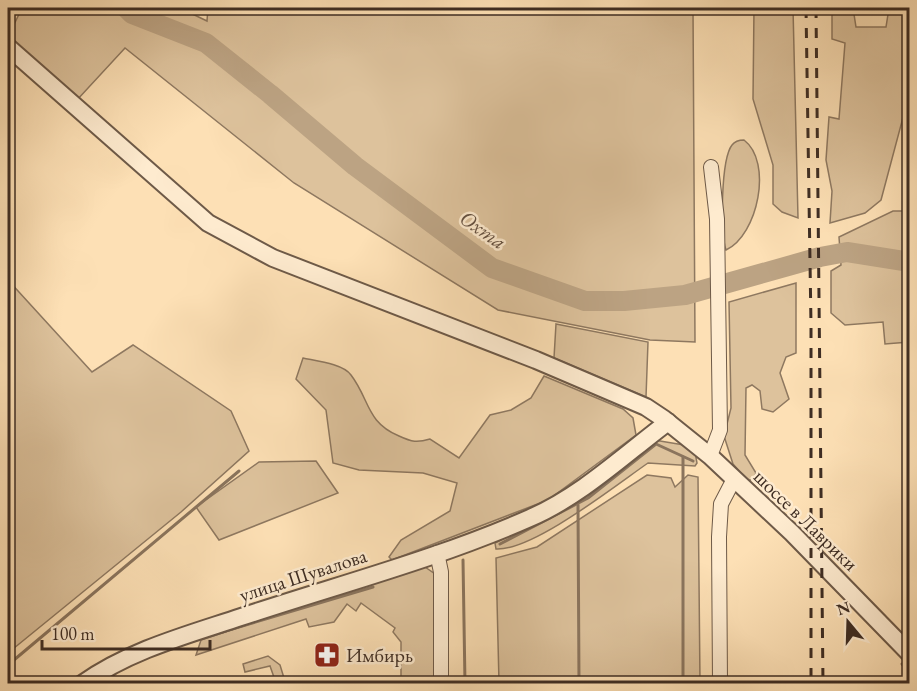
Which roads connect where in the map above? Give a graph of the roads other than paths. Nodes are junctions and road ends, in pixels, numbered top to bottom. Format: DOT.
graph roads {
  1 [pos="8,47"];
  2 [pos="711,167"];
  3 [pos="668,422"];
  4 [pos="710,456"];
  5 [pos="734,479"];
  6 [pos="437,553"];
  7 [pos="909,654"];
  8 [pos="82,684"];
  9 [pos="441,684"];
  10 [pos="720,684"];
  1 -- 3 [label="street, шоссе в Лаврики"];
  2 -- 4 [label="street"];
  3 -- 4 [label="street, шоссе в Лаврики"];
  3 -- 6 [label="street, улица Шувалова"];
  4 -- 5 [label="street, шоссе в Лаврики"];
  5 -- 7 [label="street, шоссе в Лаврики"];
  5 -- 10 [label="street"];
  6 -- 8 [label="street, улица Шувалова"];
  6 -- 9 [label="street"];
}
